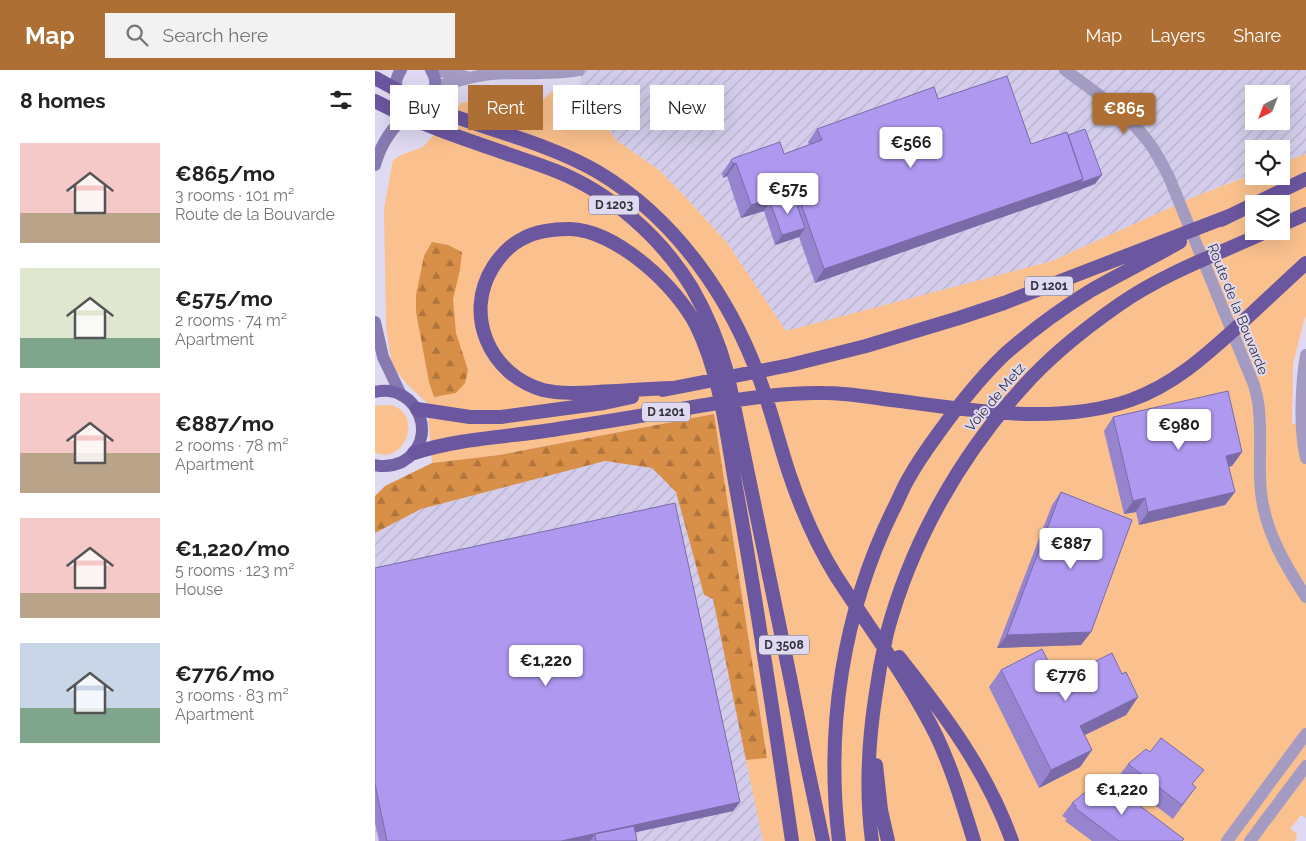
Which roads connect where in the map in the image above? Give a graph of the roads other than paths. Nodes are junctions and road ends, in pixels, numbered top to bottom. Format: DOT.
graph roads {
  1 [pos="431,70"];
  2 [pos="435,70"];
  3 [pos="579,70"];
  4 [pos="1065,70"];
  5 [pos="469,77"];
  6 [pos="375,78"];
  7 [pos="435,85"];
  8 [pos="442,85"];
  9 [pos="375,101"];
  10 [pos="391,130"];
  11 [pos="375,165"];
  12 [pos="1306,179"];
  13 [pos="1273,195"];
  14 [pos="1245,208"];
  15 [pos="1306,214"];
  16 [pos="1229,216"];
  17 [pos="1290,221"];
  18 [pos="1248,240"];
  19 [pos="1306,262"];
  20 [pos="375,322"];
  21 [pos="713,346"];
  22 [pos="1306,355"];
  23 [pos="671,388"];
  24 [pos="375,392"];
  25 [pos="401,395"];
  26 [pos="417,409"];
  27 [pos="736,451"];
  28 [pos="414,453"];
  29 [pos="1306,458"];
  30 [pos="377,467"];
  31 [pos="1306,597"];
  32 [pos="909,678"];
  33 [pos="876,693"];
  34 [pos="1306,734"];
  35 [pos="1306,766"];
  36 [pos="792,841"];
  37 [pos="823,841"];
  38 [pos="839,841"];
  39 [pos="872,841"];
  40 [pos="888,841"];
  41 [pos="974,841"];
  42 [pos="1012,841"];
  43 [pos="1227,841"];
  44 [pos="1250,841"];
  1 -- 7 [label="main road"];
  2 -- 5 [label="street"];
  3 -- 5 [label="street"];
  4 -- 31 [label="street, Route de la Bouvarde"];
  5 -- 8 [label="street"];
  6 -- 32 [label="highway, D 1203"];
  9 -- 21 [label="highway, D 1203"];
  10 -- 11 [label="main road"];
  12 -- 13 [label="highway, D 1201"];
  14 -- 16 [label="highway, D 1201"];
  15 -- 17 [label="highway"];
  16 -- 23 [label="highway, D 1201"];
  16 -- 38 [label="highway"];
  18 -- 33 [label="highway, Voie de Metz"];
  19 -- 28 [label="highway, D 1201"];
  20 -- 25 [label="main road"];
  21 -- 23 [label="highway"];
  21 -- 27 [label="highway, D 1203"];
  22 -- 29 [label="street"];
  23 -- 26 [label="highway, D 1201"];
  24 -- 25 [label="main road"];
  25 -- 26 [label="main road"];
  26 -- 28 [label="main road"];
  27 -- 36 [label="highway"];
  27 -- 37 [label="highway, D 3508"];
  28 -- 30 [label="main road"];
  32 -- 41 [label="highway"];
  32 -- 42 [label="highway"];
  33 -- 39 [label="highway"];
  33 -- 40 [label="highway"];
  34 -- 43 [label="street"];
  35 -- 44 [label="street"];
}
